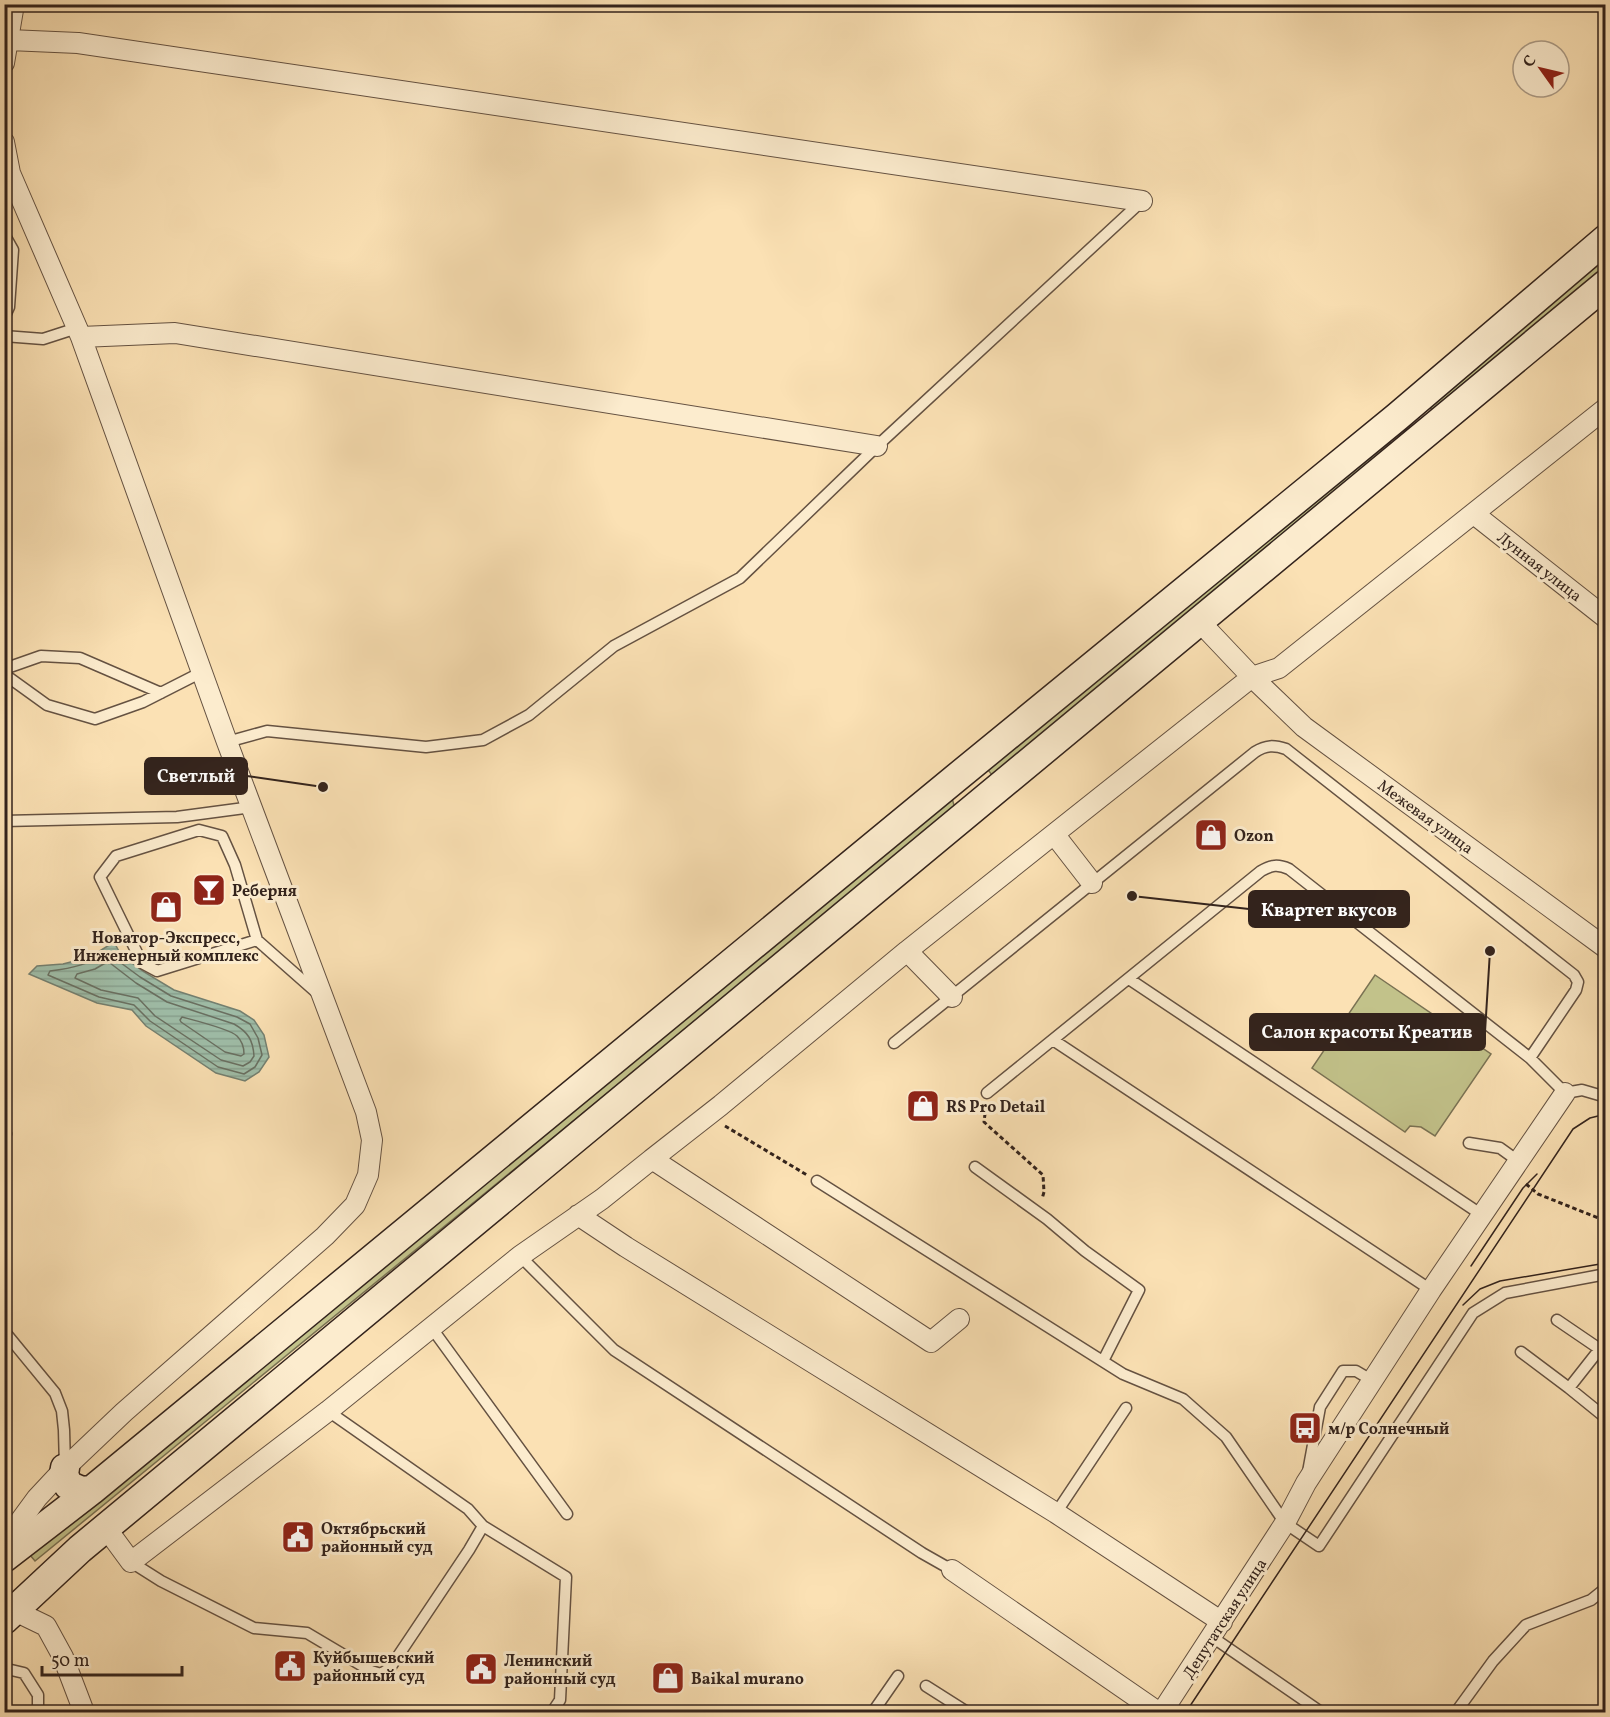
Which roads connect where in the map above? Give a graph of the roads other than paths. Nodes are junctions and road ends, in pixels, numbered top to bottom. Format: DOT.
graph roads {
  1 [pos="14,4"];
  2 [pos="9,40"];
  3 [pos="4,63"];
  4 [pos="4,142"];
  5 [pos="7,173"];
  6 [pos="1142,201"];
  7 [pos="4,234"];
  8 [pos="1605,239"];
  9 [pos="1605,284"];
  10 [pos="4,318"];
  11 [pos="79,333"];
  12 [pos="4,336"];
  13 [pos="1605,408"];
  14 [pos="1397,417"];
  15 [pos="1416,441"];
  16 [pos="877,446"];
  17 [pos="1474,514"];
  18 [pos="1605,618"];
  19 [pos="1198,620"];
  20 [pos="4,669"];
  21 [pos="202,672"];
  22 [pos="4,674"];
  23 [pos="1252,677"];
  24 [pos="161,693"];
  25 [pos="227,742"];
  26 [pos="956,778"];
  27 [pos="979,804"];
  28 [pos="252,807"];
  29 [pos="4,820"];
  30 [pos="1054,834"];
  31 [pos="1092,884"];
  32 [pos="257,940"];
  33 [pos="1605,948"];
  34 [pos="907,951"];
  35 [pos="1129,979"];
  36 [pos="952,997"];
  37 [pos="324,999"];
  38 [pos="1053,1040"];
  39 [pos="894,1043"];
  40 [pos="1530,1058"];
  41 [pos="987,1093"];
  42 [pos="1565,1093"];
  43 [pos="1605,1097"];
  44 [pos="1469,1143"];
  45 [pos="652,1160"];
  46 [pos="975,1167"];
  47 [pos="1518,1169"];
  48 [pos="817,1181"];
  49 [pos="578,1215"];
  50 [pos="1482,1215"];
  51 [pos="520,1256"];
  52 [pos="1605,1274"];
  53 [pos="1431,1290"];
  54 [pos="959,1319"];
  55 [pos="1557,1320"];
  56 [pos="431,1327"];
  57 [pos="4,1331"];
  58 [pos="1604,1347"];
  59 [pos="1521,1352"];
  60 [pos="1103,1361"];
  61 [pos="1373,1381"];
  62 [pos="1569,1388"];
  63 [pos="1125,1408"];
  64 [pos="328,1412"];
  65 [pos="1605,1418"];
  66 [pos="65,1468"];
  67 [pos="1306,1483"];
  68 [pos="92,1490"];
  69 [pos="1056,1513"];
  70 [pos="567,1514"];
  71 [pos="1285,1523"];
  72 [pos="483,1526"];
  73 [pos="106,1528"];
  74 [pos="4,1543"];
  75 [pos="4,1558"];
  76 [pos="131,1562"];
  77 [pos="952,1570"];
  78 [pos="1605,1588"];
  79 [pos="8,1610"];
  80 [pos="1217,1630"];
  81 [pos="4,1671"];
  82 [pos="898,1677"];
  83 [pos="926,1686"];
  84 [pos="38,1713"];
  85 [pos="84,1713"];
  86 [pos="552,1713"];
  87 [pos="873,1713"];
  88 [pos="968,1713"];
  89 [pos="1158,1713"];
  90 [pos="1162,1713"];
  91 [pos="1321,1713"];
  92 [pos="1456,1713"];
  1 -- 2 [label="street"];
  2 -- 3 [label="street"];
  2 -- 6 [label="street"];
  4 -- 5 [label="street"];
  5 -- 11 [label="street"];
  6 -- 16 [label="lane"];
  7 -- 10 [label="lane"];
  8 -- 14 [label="main road"];
  9 -- 15 [label="main road"];
  11 -- 12 [label="lane"];
  11 -- 16 [label="street"];
  11 -- 21 [label="street"];
  13 -- 17 [label="street"];
  14 -- 15 [label="main road"];
  14 -- 26 [label="main road"];
  15 -- 19 [label="main road"];
  16 -- 25 [label="lane"];
  17 -- 18 [label="street, Лунная улица"];
  17 -- 23 [label="street"];
  19 -- 23 [label="street, Межевая улица"];
  19 -- 27 [label="main road"];
  20 -- 24 [label="lane"];
  21 -- 24 [label="lane"];
  21 -- 25 [label="street"];
  22 -- 24 [label="lane"];
  23 -- 30 [label="street"];
  23 -- 33 [label="street, Межевая улица"];
  25 -- 28 [label="street"];
  26 -- 27 [label="main road"];
  26 -- 68 [label="main road"];
  27 -- 73 [label="main road"];
  28 -- 29 [label="lane"];
  28 -- 37 [label="street"];
  30 -- 31 [label="street"];
  30 -- 34 [label="street"];
  31 -- 36 [label="lane"];
  31 -- 40 [label="lane"];
  32 -- 32 [label="lane"];
  32 -- 37 [label="lane"];
  34 -- 36 [label="street"];
  34 -- 45 [label="street"];
  35 -- 38 [label="lane"];
  35 -- 40 [label="lane"];
  35 -- 50 [label="lane"];
  36 -- 39 [label="lane"];
  37 -- 66 [label="street"];
  38 -- 41 [label="lane"];
  38 -- 53 [label="lane"];
  40 -- 42 [label="lane"];
  42 -- 43 [label="lane"];
  42 -- 47 [label="street, Депутатская улица"];
  44 -- 47 [label="lane"];
  45 -- 49 [label="street"];
  45 -- 54 [label="street"];
  46 -- 60 [label="lane"];
  47 -- 50 [label="street, Депутатская улица"];
  48 -- 60 [label="lane"];
  49 -- 51 [label="street"];
  49 -- 69 [label="street"];
  50 -- 53 [label="street, Депутатская улица"];
  51 -- 56 [label="street"];
  51 -- 77 [label="lane"];
  52 -- 71 [label="lane"];
  53 -- 61 [label="street, Депутатская улица"];
  55 -- 58 [label="lane"];
  56 -- 64 [label="street"];
  56 -- 70 [label="lane"];
  57 -- 66 [label="lane"];
  58 -- 62 [label="lane"];
  59 -- 62 [label="lane"];
  60 -- 71 [label="lane"];
  61 -- 67 [label="street, Депутатская улица"];
  61 -- 67 [label="lane"];
  62 -- 65 [label="lane"];
  63 -- 69 [label="lane"];
  64 -- 72 [label="lane"];
  64 -- 76 [label="street"];
  66 -- 68 [label="main road"];
  66 -- 74 [label="street"];
  67 -- 71 [label="street, Депутатская улица"];
  68 -- 75 [label="main road"];
  69 -- 80 [label="street"];
  71 -- 80 [label="street, Депутатская улица"];
  72 -- 76 [label="lane"];
  72 -- 86 [label="lane"];
  73 -- 76 [label="street"];
  73 -- 79 [label="main road"];
  77 -- 89 [label="street"];
  78 -- 92 [label="lane"];
  79 -- 85 [label="street"];
  80 -- 90 [label="street, Депутатская улица"];
  80 -- 91 [label="lane"];
  81 -- 84 [label="lane"];
  82 -- 87 [label="lane"];
  83 -- 88 [label="lane"];
}
